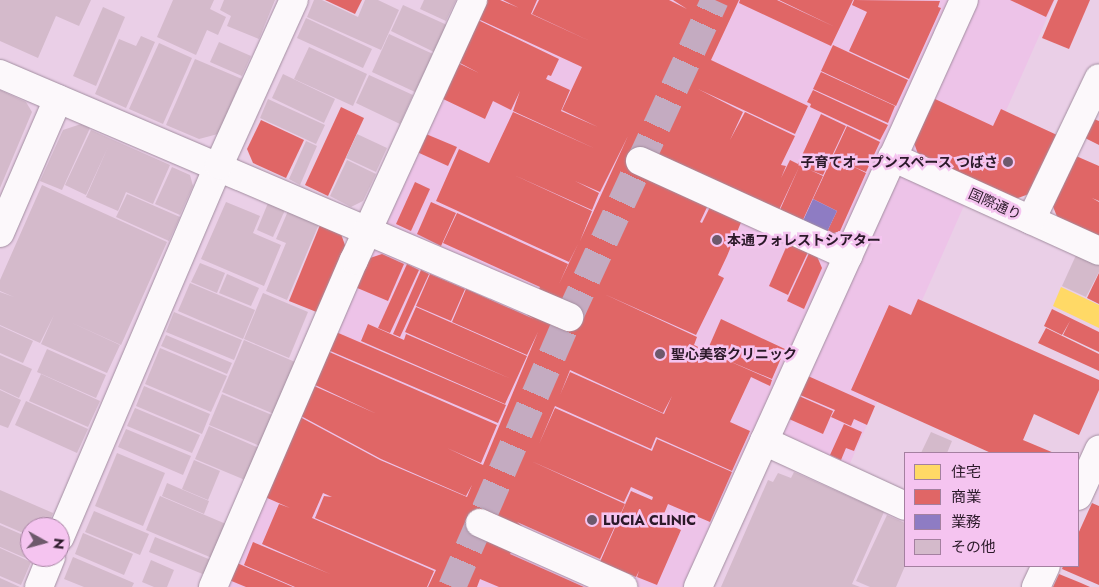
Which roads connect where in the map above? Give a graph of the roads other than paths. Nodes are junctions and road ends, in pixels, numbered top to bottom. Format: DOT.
graph roads {
  1 [pos="294,0"];
  2 [pos="473,0"];
  3 [pos="964,0"];
  4 [pos="0,74"];
  5 [pos="1099,78"];
  6 [pos="58,99"];
  7 [pos="892,157"];
  8 [pos="640,161"];
  9 [pos="219,165"];
  10 [pos="1031,220"];
  11 [pos="367,230"];
  12 [pos="0,233"];
  13 [pos="1099,251"];
  14 [pos="848,256"];
  15 [pos="570,317"];
  16 [pos="764,441"];
  17 [pos="1099,450"];
  18 [pos="1079,494"];
  19 [pos="904,506"];
  20 [pos="69,517"];
  21 [pos="480,523"];
  22 [pos="47,567"];
  23 [pos="39,587"];
  24 [pos="213,587"];
  25 [pos="623,587"];
  26 [pos="698,587"];
  1 -- 9 [label="street"];
  2 -- 11 [label="street"];
  3 -- 7 [label="street"];
  4 -- 6 [label="street"];
  5 -- 10 [label="street"];
  6 -- 9 [label="street"];
  6 -- 12 [label="street"];
  7 -- 10 [label="street, 国際通り"];
  7 -- 14 [label="street"];
  8 -- 14 [label="street"];
  9 -- 11 [label="street"];
  9 -- 20 [label="street"];
  10 -- 13 [label="street, 国際通り"];
  11 -- 15 [label="street"];
  11 -- 24 [label="street"];
  14 -- 16 [label="street"];
  16 -- 19 [label="street"];
  16 -- 26 [label="street"];
  17 -- 18 [label="street"];
  21 -- 25 [label="street"];
  22 -- 23 [label="street"];
}
